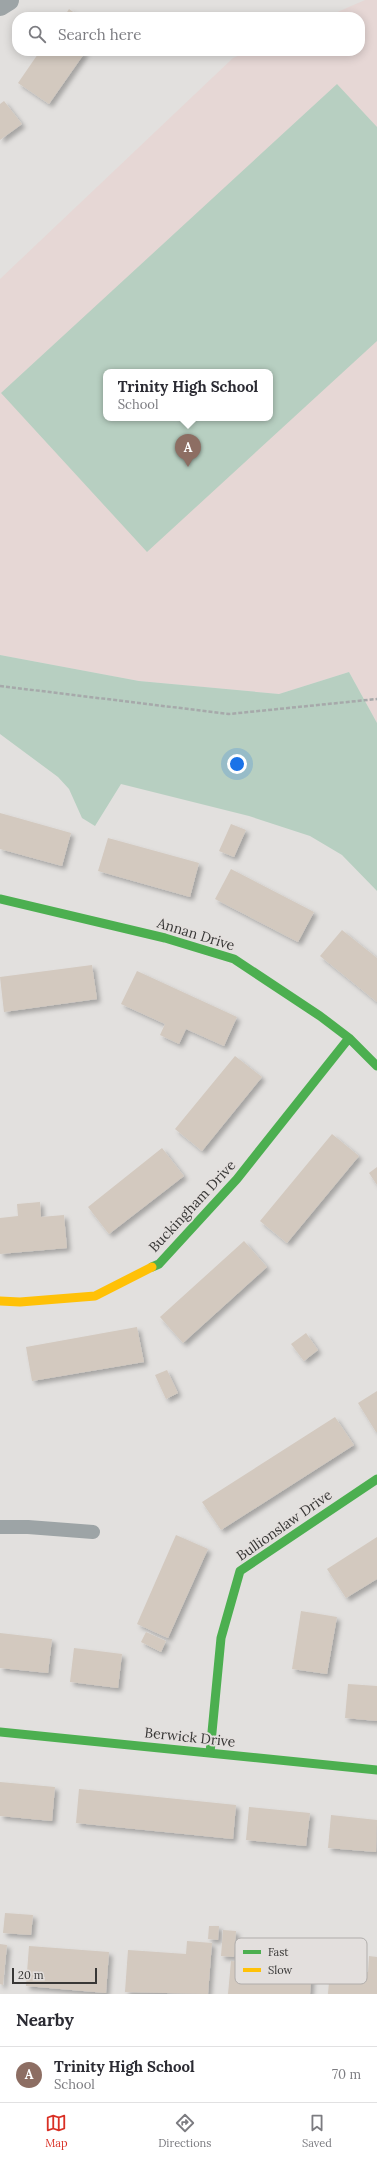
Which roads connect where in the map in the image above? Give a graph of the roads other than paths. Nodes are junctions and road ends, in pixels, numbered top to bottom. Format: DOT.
graph roads {
  1 [pos="8,0"];
  2 [pos="0,5"];
  3 [pos="0,899"];
  4 [pos="349,1038"];
  5 [pos="377,1066"];
  6 [pos="0,1301"];
  7 [pos="377,1479"];
  8 [pos="0,1527"];
  9 [pos="93,1532"];
  10 [pos="0,1732"];
  11 [pos="210,1753"];
  12 [pos="377,1770"];
  1 -- 2 [label="street"];
  3 -- 4 [label="street, Annan Drive"];
  4 -- 5 [label="street, Annan Drive"];
  4 -- 6 [label="street, Buckingham Drive"];
  7 -- 11 [label="street, Bullionslaw Drive"];
  8 -- 9 [label="lane"];
  10 -- 11 [label="street, Berwick Drive"];
  11 -- 12 [label="street, Berwick Drive"];
}
